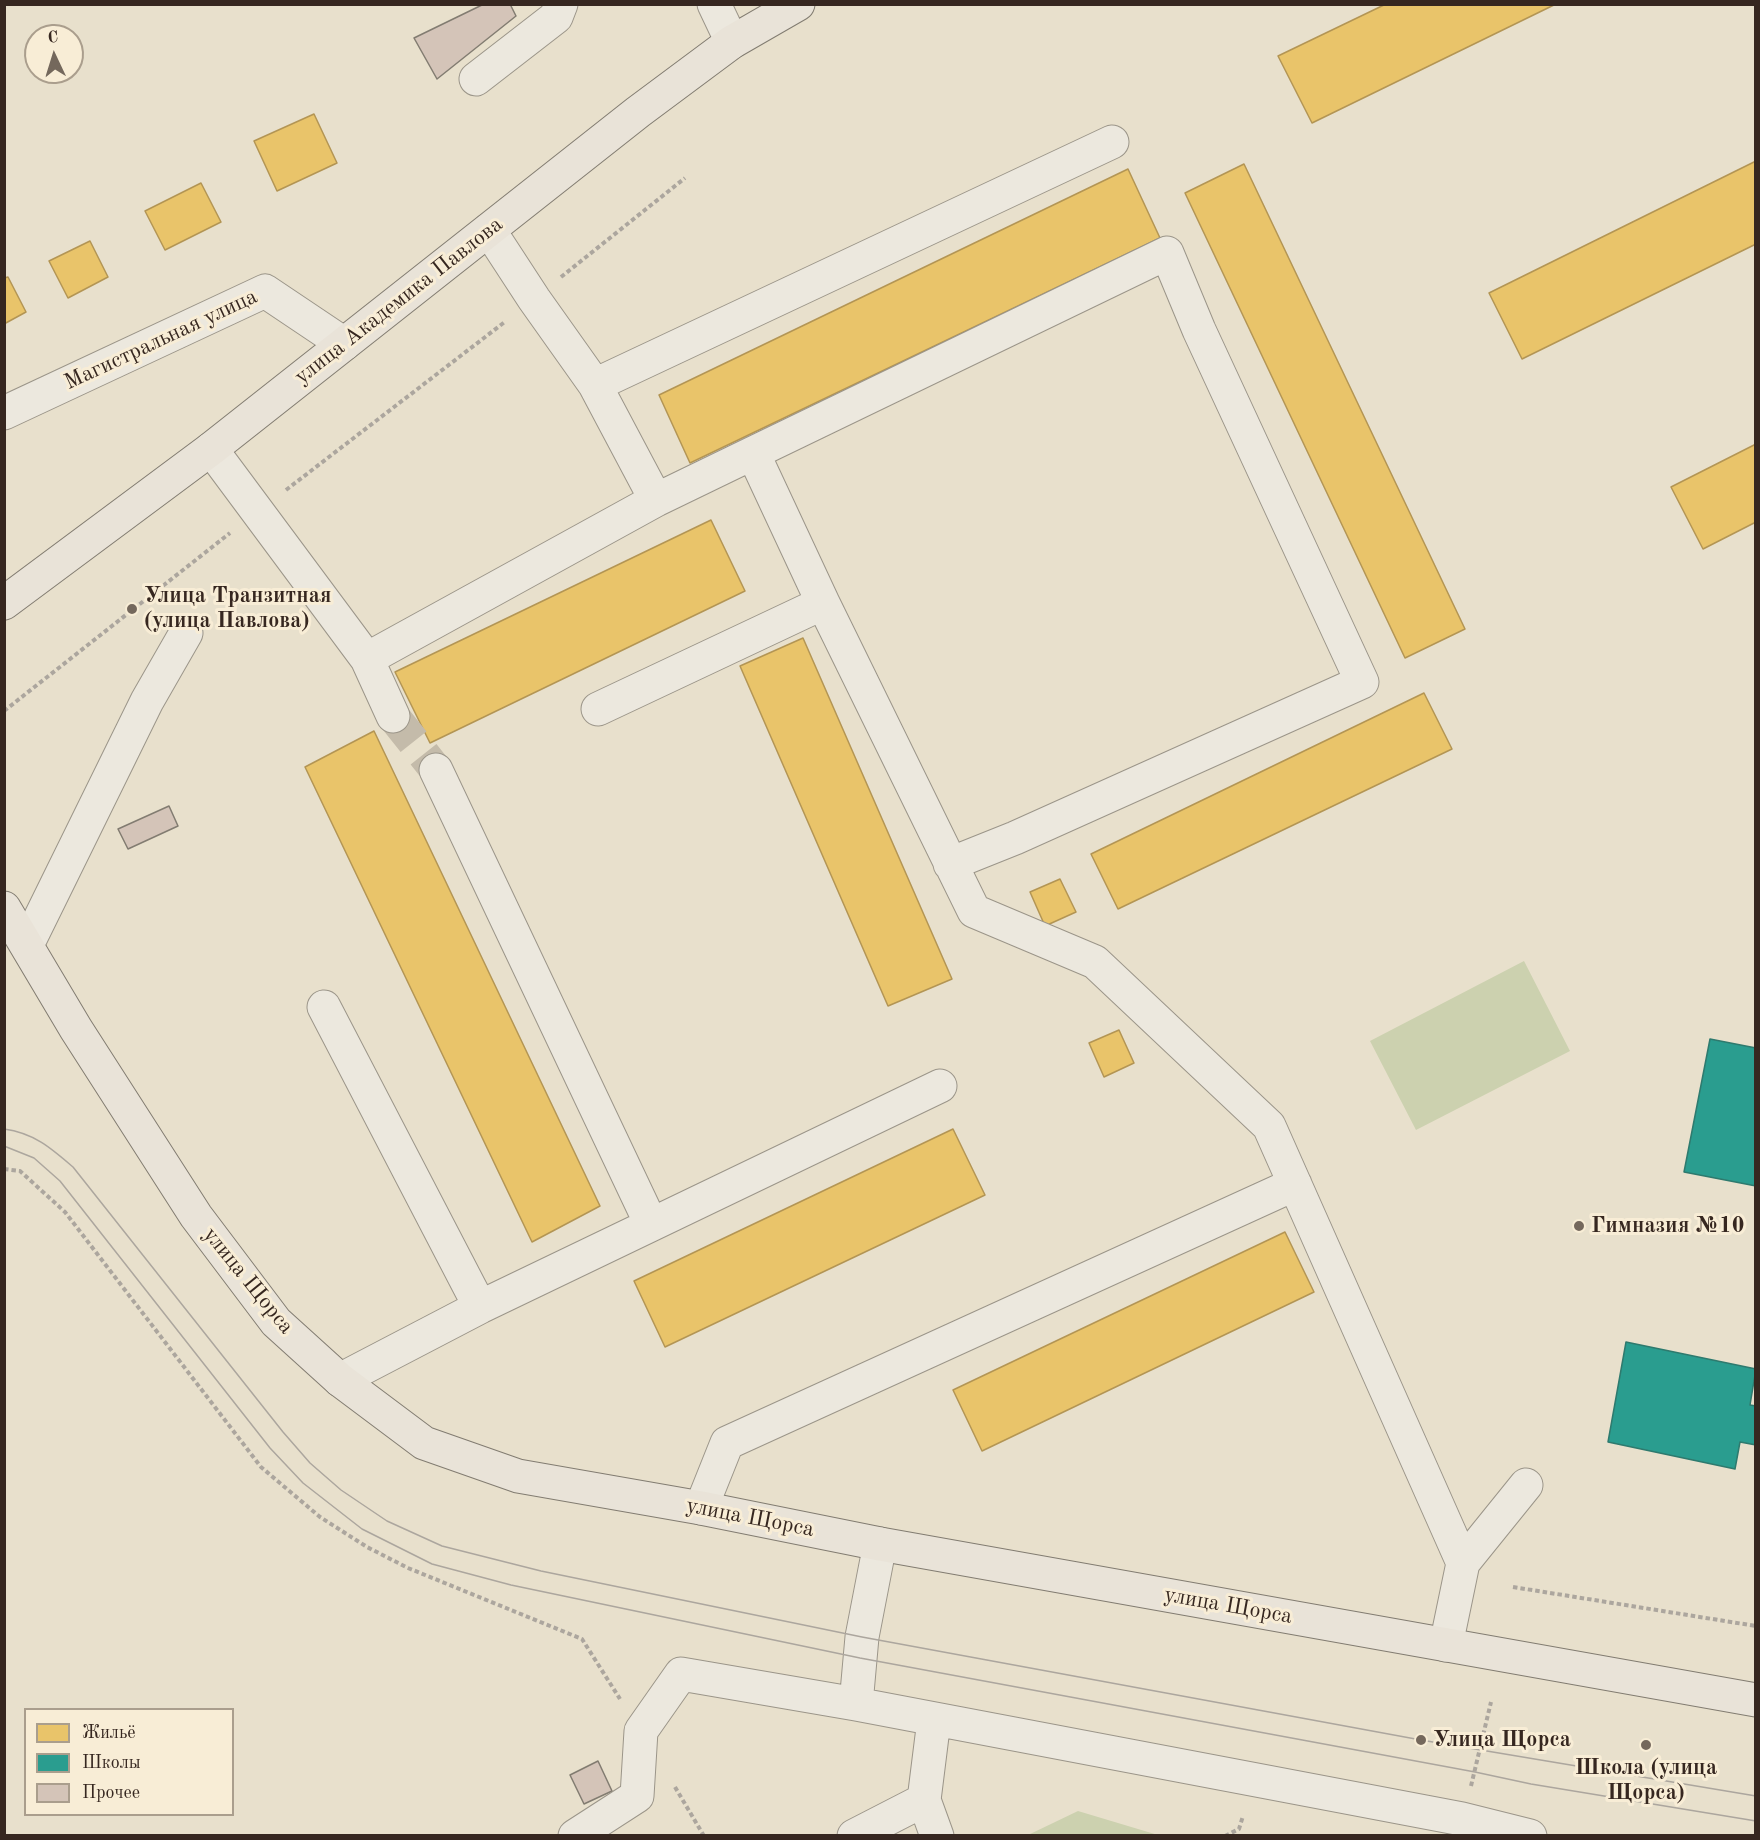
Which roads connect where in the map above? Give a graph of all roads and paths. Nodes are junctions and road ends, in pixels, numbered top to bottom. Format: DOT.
graph roads {
  1 [pos="561,4"];
  2 [pos="714,4"];
  3 [pos="798,4"];
  4 [pos="732,42"];
  5 [pos="476,79"];
  6 [pos="1112,142"];
  7 [pos="685,178"];
  8 [pos="489,230"];
  9 [pos="534,299"];
  10 [pos="344,344"];
  11 [pos="595,385"];
  12 [pos="4,413"];
  13 [pos="211,448"];
  14 [pos="753,453"];
  15 [pos="656,500"];
  16 [pos="257,512"];
  17 [pos="4,603"];
  18 [pos="823,603"];
  19 [pos="186,633"];
  20 [pos="368,659"];
  21 [pos="598,709"];
  22 [pos="4,711"];
  23 [pos="393,716"];
  24 [pos="436,770"];
  25 [pos="950,864"];
  26 [pos="4,908"];
  27 [pos="21,945"];
  28 [pos="324,1007"];
  29 [pos="940,1086"];
  30 [pos="4,1169"];
  31 [pos="1295,1184"];
  32 [pos="651,1224"];
  33 [pos="480,1307"];
  34 [pos="340,1380"];
  35 [pos="1526,1485"];
  36 [pos="701,1508"];
  37 [pos="880,1544"];
  38 [pos="1463,1563"];
  39 [pos="1513,1587"];
  40 [pos="1755,1626"];
  41 [pos="1446,1645"];
  42 [pos="1755,1700"];
  43 [pos="1491,1702"];
  44 [pos="856,1704"];
  45 [pos="934,1720"];
  46 [pos="641,1731"];
  47 [pos="924,1800"];
  48 [pos="1243,1816"];
  49 [pos="1462,1819"];
  50 [pos="1514,1834"];
  51 [pos="575,1836"];
  52 [pos="854,1836"];
  53 [pos="937,1836"];
  54 [pos="1225,1836"];
  1 -- 5 [label="street"];
  2 -- 4 [label="street"];
  3 -- 4 [label="main road, улица Академика Павлова"];
  4 -- 8 [label="main road, улица Академика Павлова"];
  6 -- 11 [label="street"];
  7 -- 9 [label="path"];
  8 -- 9 [label="street"];
  8 -- 10 [label="main road, улица Академика Павлова"];
  9 -- 11 [label="street"];
  9 -- 16 [label="path"];
  10 -- 12 [label="street, Магистральная улица"];
  10 -- 13 [label="main road, улица Академика Павлова"];
  11 -- 15 [label="street"];
  13 -- 16 [label="street"];
  13 -- 17 [label="main road, улица Академика Павлова"];
  14 -- 15 [label="street"];
  14 -- 18 [label="street"];
  14 -- 25 [label="street"];
  15 -- 20 [label="street"];
  16 -- 20 [label="street"];
  16 -- 22 [label="path"];
  18 -- 21 [label="street"];
  18 -- 25 [label="street"];
  19 -- 27 [label="street"];
  20 -- 23 [label="street"];
  24 -- 32 [label="street"];
  25 -- 31 [label="street"];
  26 -- 27 [label="main road, улица Щорса"];
  27 -- 34 [label="main road, улица Щорса"];
  28 -- 33 [label="street"];
  29 -- 32 [label="street"];
  30 -- 46 [label="path"];
  31 -- 36 [label="street"];
  31 -- 38 [label="street"];
  32 -- 33 [label="street"];
  33 -- 34 [label="street"];
  34 -- 36 [label="main road, улица Щорса"];
  35 -- 38 [label="street"];
  36 -- 37 [label="main road, улица Щорса"];
  37 -- 41 [label="main road, улица Щорса"];
  37 -- 44 [label="street"];
  38 -- 41 [label="street"];
  39 -- 40 [label="path"];
  41 -- 42 [label="main road, улица Щорса"];
  43 -- 49 [label="path"];
  44 -- 45 [label="street"];
  44 -- 46 [label="street"];
  45 -- 47 [label="street"];
  45 -- 49 [label="street"];
  46 -- 51 [label="street"];
  47 -- 52 [label="street"];
  47 -- 53 [label="street"];
  48 -- 54 [label="path"];
  49 -- 50 [label="street"];
}
